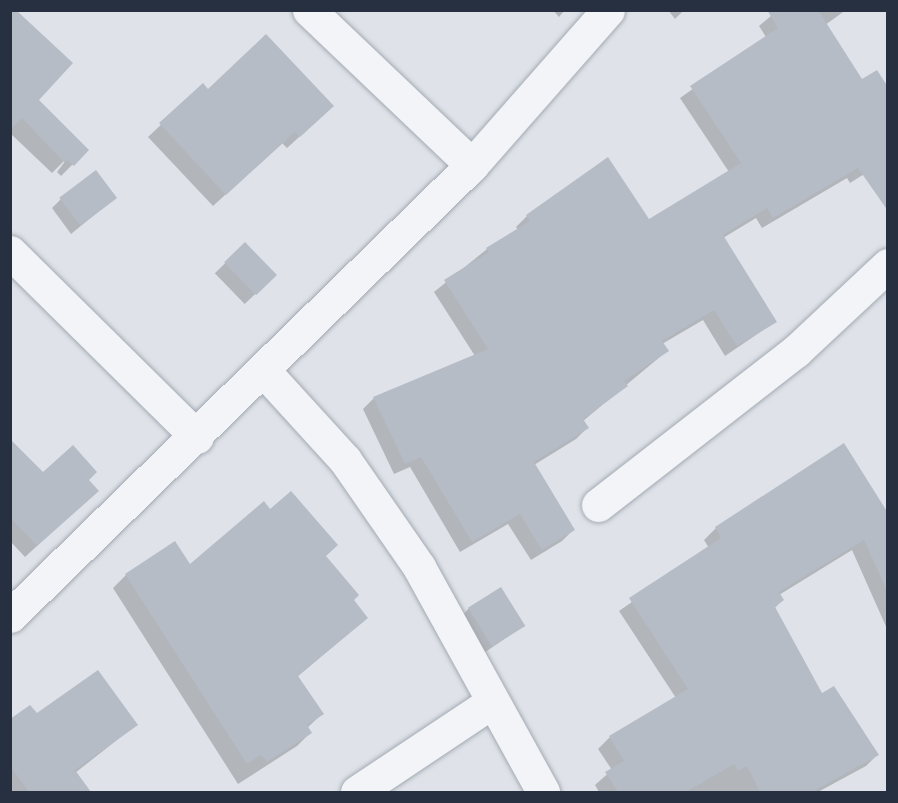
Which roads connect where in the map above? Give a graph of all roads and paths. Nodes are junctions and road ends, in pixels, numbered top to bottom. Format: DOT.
graph roads {
  1 [pos="309,10"];
  2 [pos="608,10"];
  3 [pos="472,165"];
  4 [pos="10,252"];
  5 [pos="888,265"];
  6 [pos="264,371"];
  7 [pos="197,437"];
  8 [pos="598,505"];
  9 [pos="10,616"];
  10 [pos="492,702"];
  11 [pos="357,792"];
  12 [pos="543,792"];
  1 -- 3 [label="street"];
  2 -- 3 [label="street"];
  3 -- 6 [label="street"];
  4 -- 7 [label="street"];
  5 -- 8 [label="street"];
  6 -- 7 [label="street"];
  6 -- 10 [label="street"];
  7 -- 9 [label="street"];
  10 -- 11 [label="street"];
  10 -- 12 [label="street"];
}
